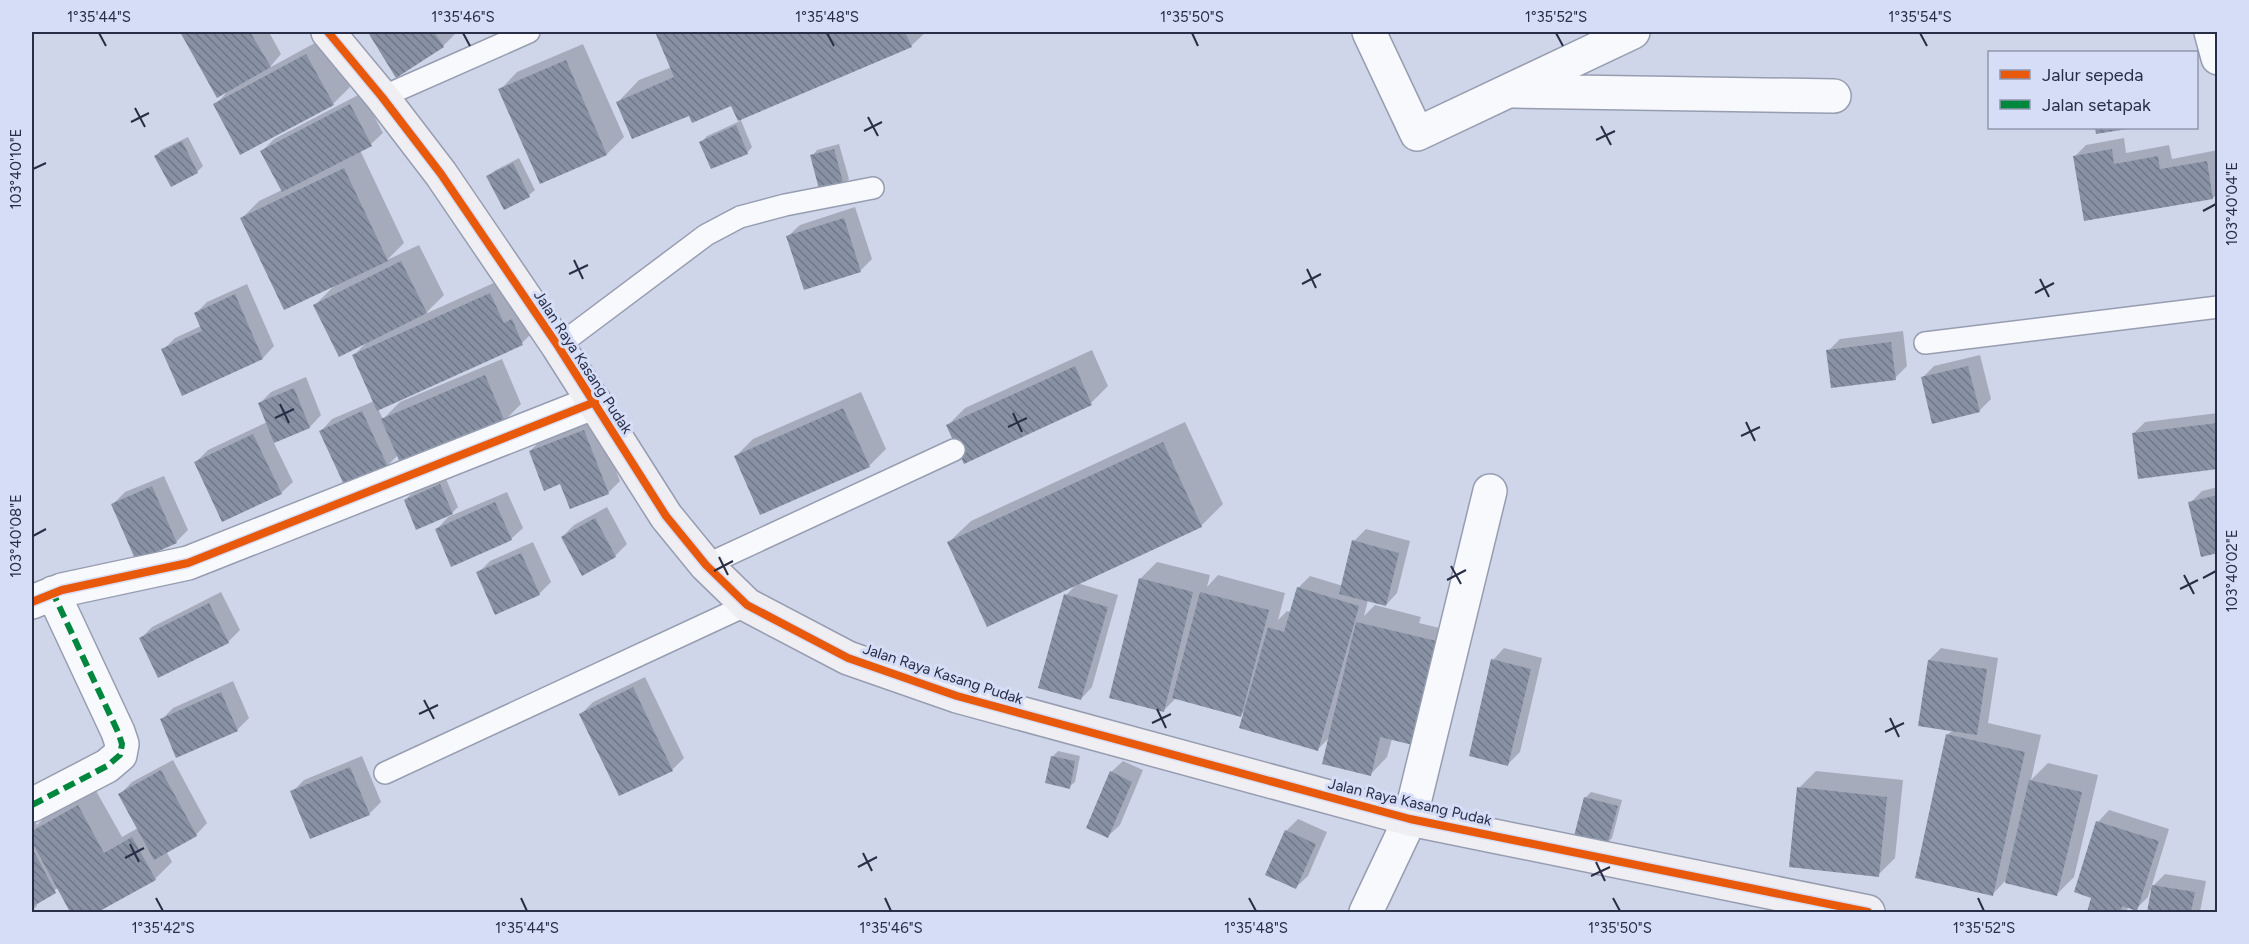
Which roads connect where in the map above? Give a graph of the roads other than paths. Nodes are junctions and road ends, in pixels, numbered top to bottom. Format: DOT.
graph roads {
  1 [pos="328,32"];
  2 [pos="529,32"];
  3 [pos="1369,32"];
  4 [pos="1633,32"];
  5 [pos="2211,32"];
  6 [pos="2217,58"];
  7 [pos="1506,91"];
  8 [pos="382,96"];
  9 [pos="1834,96"];
  10 [pos="873,188"];
  11 [pos="2217,307"];
  12 [pos="1925,344"];
  13 [pos="558,346"];
  14 [pos="595,402"];
  15 [pos="954,450"];
  16 [pos="1490,491"];
  17 [pos="705,565"];
  18 [pos="42,598"];
  19 [pos="747,605"];
  20 [pos="385,773"];
  21 [pos="32,805"];
  22 [pos="1410,819"];
  23 [pos="1366,912"];
  24 [pos="1868,912"];
  1 -- 8 [label="street, Jalan Raya Kasang Pudak"];
  2 -- 8 [label="lane"];
  3 -- 7 [label="street"];
  4 -- 7 [label="street"];
  5 -- 6 [label="street"];
  7 -- 9 [label="street"];
  8 -- 13 [label="street, Jalan Raya Kasang Pudak"];
  10 -- 13 [label="lane"];
  11 -- 12 [label="lane"];
  13 -- 14 [label="street, Jalan Raya Kasang Pudak"];
  14 -- 17 [label="street, Jalan Raya Kasang Pudak"];
  14 -- 18 [label="street"];
  15 -- 17 [label="lane"];
  16 -- 22 [label="street"];
  17 -- 19 [label="street, Jalan Raya Kasang Pudak"];
  18 -- 21 [label="street"];
  19 -- 20 [label="lane"];
  19 -- 22 [label="street, Jalan Raya Kasang Pudak"];
  22 -- 23 [label="street"];
  22 -- 24 [label="street, Jalan Raya Kasang Pudak"];
}
